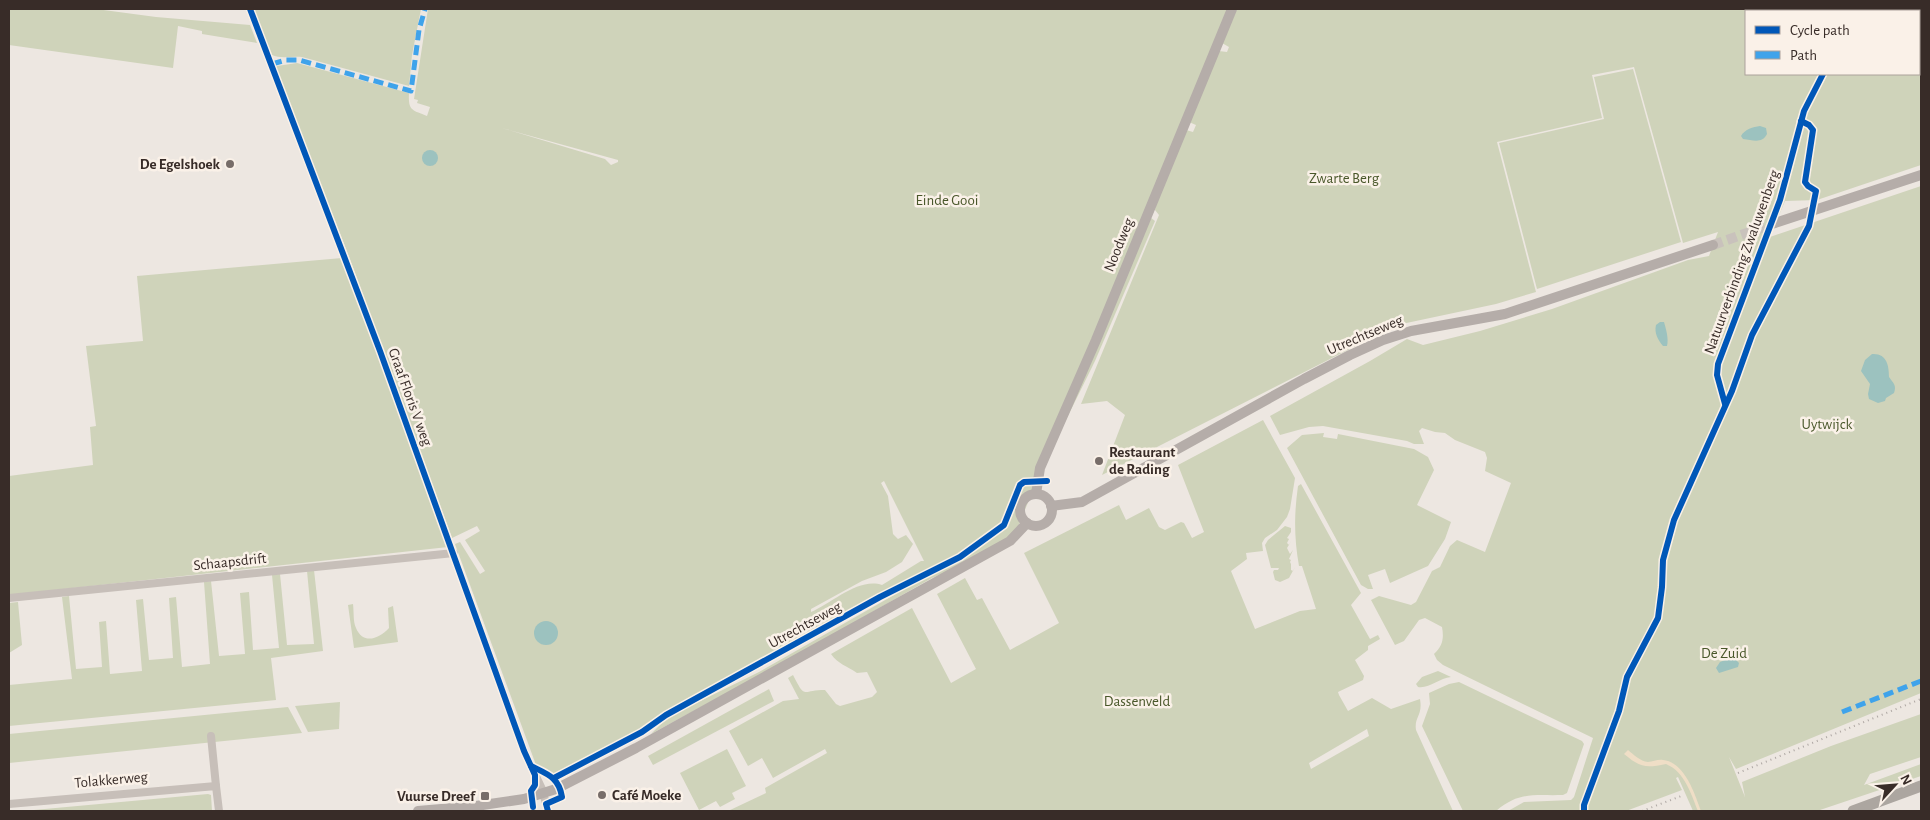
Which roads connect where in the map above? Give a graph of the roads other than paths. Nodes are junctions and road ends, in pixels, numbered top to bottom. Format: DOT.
graph roads {
  1 [pos="250,9"];
  2 [pos="1232,9"];
  3 [pos="1921,175"];
  4 [pos="1775,223"];
  5 [pos="1713,245"];
  6 [pos="1036,494"];
  7 [pos="1051,506"];
  8 [pos="1027,523"];
  9 [pos="454,553"];
  10 [pos="9,598"];
  11 [pos="212,736"];
  12 [pos="216,786"];
  13 [pos="1921,786"];
  14 [pos="544,794"];
  15 [pos="9,804"];
  16 [pos="219,811"];
  17 [pos="418,811"];
  18 [pos="548,811"];
  19 [pos="1853,811"];
  1 -- 9 [label="street, Graaf Floris V weg"];
  2 -- 6 [label="main road, Noodweg"];
  3 -- 4 [label="main road"];
  5 -- 7 [label="main road, Utrechtseweg"];
  6 -- 7 [label="main road"];
  6 -- 8 [label="main road"];
  7 -- 8 [label="main road"];
  8 -- 14 [label="main road, Utrechtseweg"];
  9 -- 10 [label="street, Schaapsdrift"];
  9 -- 14 [label="street, Graaf Floris V weg"];
  11 -- 12 [label="street"];
  12 -- 15 [label="street, Tolakkerweg"];
  12 -- 16 [label="street"];
  13 -- 19 [label="highway"];
  14 -- 17 [label="main road"];
  14 -- 18 [label="street, Graaf Floris V weg"];
}
